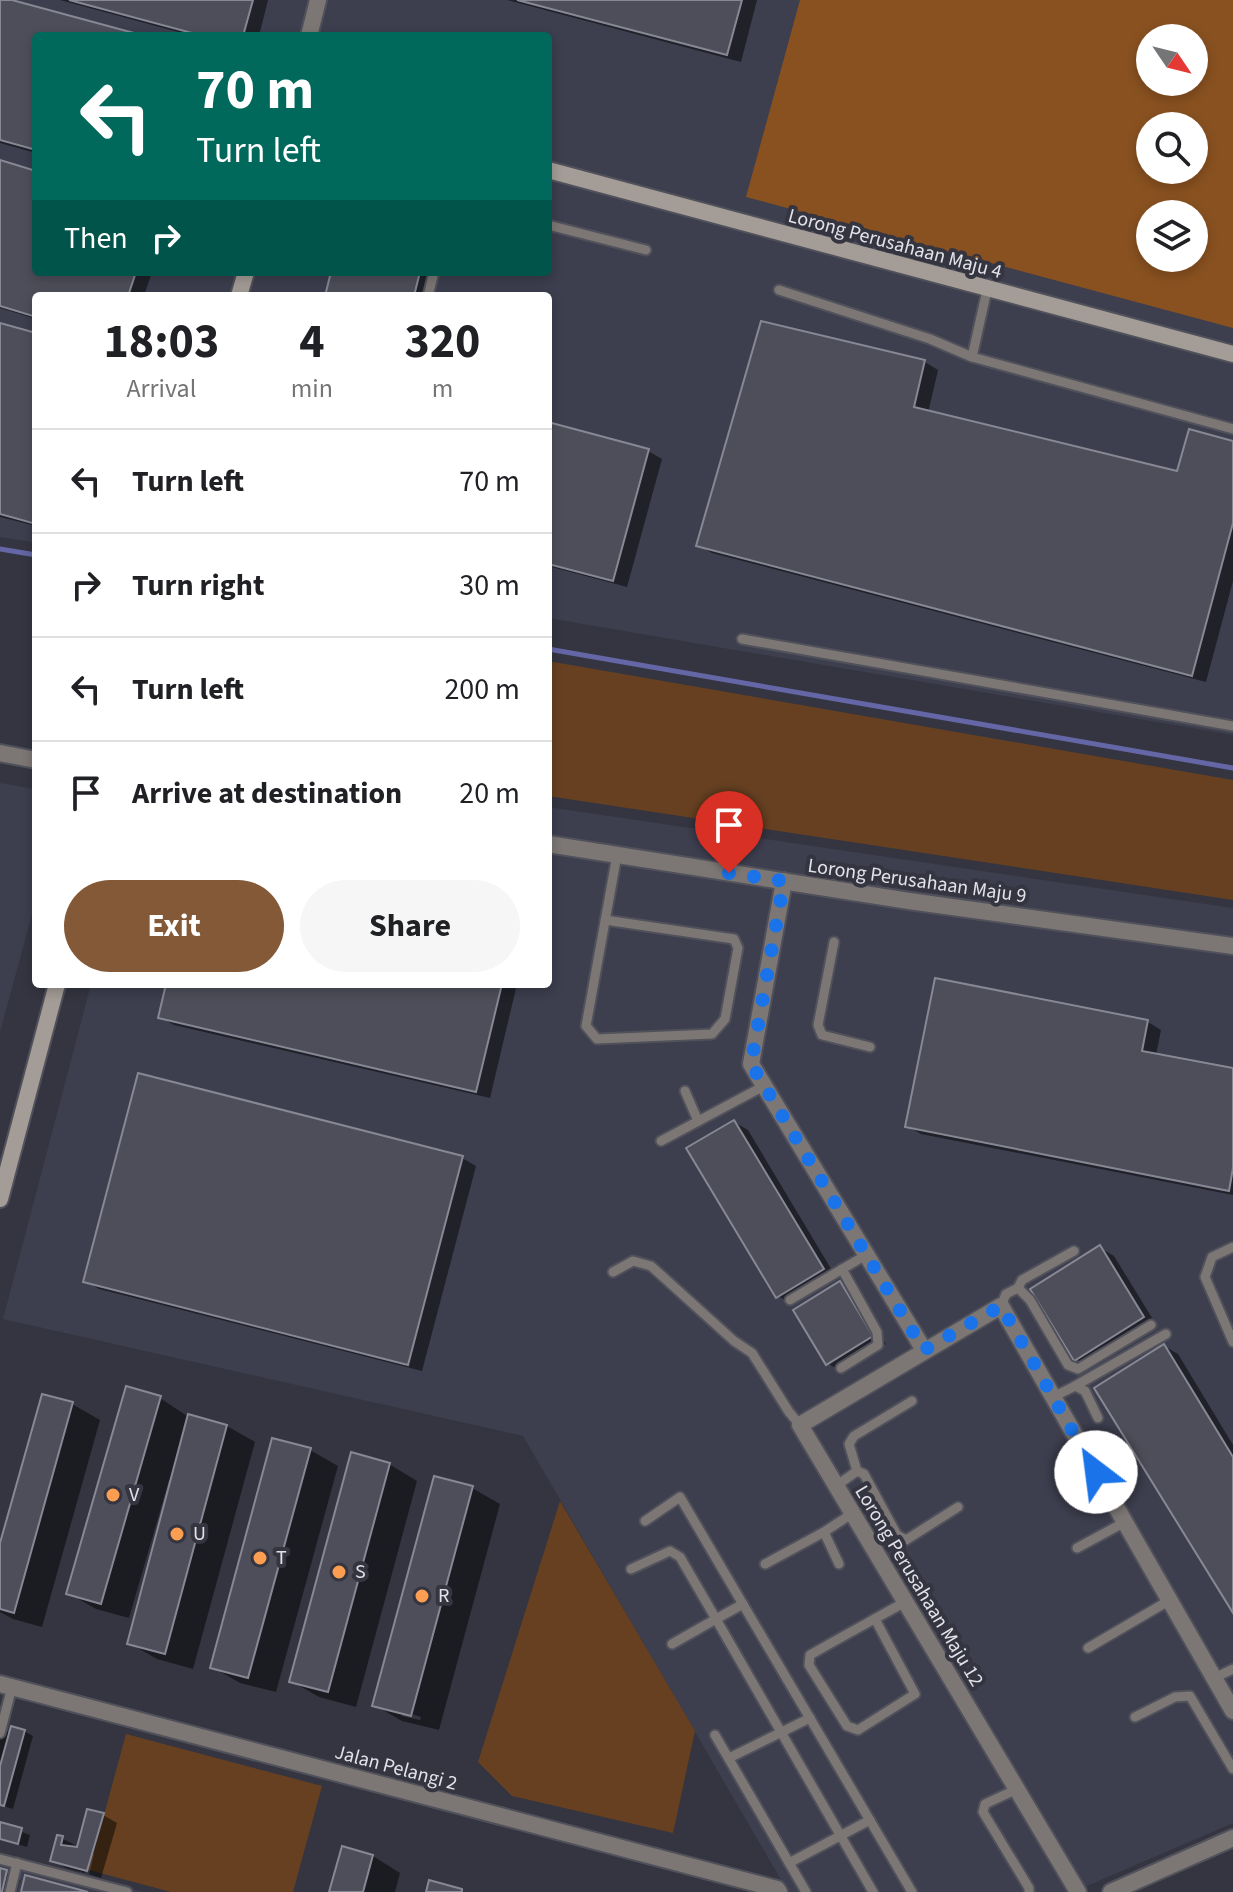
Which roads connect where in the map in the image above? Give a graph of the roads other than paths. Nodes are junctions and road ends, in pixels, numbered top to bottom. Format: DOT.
graph roads {
  1 [pos="318,0"];
  2 [pos="310,32"];
  3 [pos="552,171"];
  4 [pos="552,226"];
  5 [pos="646,250"];
  6 [pos="779,290"];
  7 [pos="987,290"];
  8 [pos="1233,354"];
  9 [pos="972,357"];
  10 [pos="1233,429"];
  11 [pos="742,639"];
  12 [pos="1233,726"];
  13 [pos="0,753"];
  14 [pos="32,759"];
  15 [pos="552,845"];
  16 [pos="617,855"];
  17 [pos="784,881"];
  18 [pos="605,920"];
  19 [pos="834,942"];
  20 [pos="1233,946"];
  21 [pos="56,988"];
  22 [pos="870,1047"];
  23 [pos="764,1086"];
  24 [pos="685,1091"];
  25 [pos="698,1121"];
  26 [pos="661,1141"];
  27 [pos="0,1199"];
  28 [pos="1233,1247"];
  29 [pos="1074,1251"];
  30 [pos="866,1255"];
  31 [pos="842,1269"];
  32 [pos="613,1272"];
  33 [pos="1018,1288"];
  34 [pos="790,1300"];
  35 [pos="1001,1306"];
  36 [pos="1151,1325"];
  37 [pos="1166,1334"];
  38 [pos="1233,1342"];
  39 [pos="924,1350"];
  40 [pos="841,1368"];
  41 [pos="1075,1386"];
  42 [pos="1053,1397"];
  43 [pos="912,1401"];
  44 [pos="1098,1418"];
  45 [pos="800,1425"];
  46 [pos="857,1471"];
  47 [pos="836,1486"];
  48 [pos="958,1507"];
  49 [pos="853,1513"];
  50 [pos="645,1521"];
  51 [pos="1125,1522"];
  52 [pos="824,1532"];
  53 [pos="1077,1548"];
  54 [pos="765,1564"];
  55 [pos="839,1564"];
  56 [pos="631,1569"];
  57 [pos="1170,1600"];
  58 [pos="905,1602"];
  59 [pos="743,1604"];
  60 [pos="716,1619"];
  61 [pos="875,1619"];
  62 [pos="672,1644"];
  63 [pos="1088,1648"];
  64 [pos="1233,1669"];
  65 [pos="1214,1678"];
  66 [pos="6,1686"];
  67 [pos="1233,1711"];
  68 [pos="1135,1717"];
  69 [pos="810,1718"];
  70 [pos="0,1733"];
  71 [pos="780,1733"];
  72 [pos="715,1735"];
  73 [pos="729,1758"];
  74 [pos="1233,1769"];
  75 [pos="1017,1789"];
  76 [pos="870,1820"];
  77 [pos="840,1836"];
  78 [pos="1233,1838"];
  79 [pos="0,1859"];
  80 [pos="17,1863"];
  81 [pos="789,1863"];
  82 [pos="10,1892"];
  83 [pos="127,1892"];
  84 [pos="779,1892"];
  85 [pos="806,1892"];
  86 [pos="873,1892"];
  87 [pos="912,1892"];
  88 [pos="1029,1892"];
  89 [pos="1078,1892"];
  90 [pos="1111,1892"];
  1 -- 2 [label="street"];
  3 -- 7 [label="street, Lorong Perusahaan Maju 4"];
  4 -- 5 [label="lane"];
  6 -- 9 [label="lane"];
  7 -- 8 [label="street, Lorong Perusahaan Maju 4"];
  7 -- 9 [label="lane"];
  9 -- 10 [label="lane"];
  11 -- 12 [label="lane"];
  13 -- 14 [label="street"];
  15 -- 16 [label="street, Lorong Perusahaan Maju 9"];
  16 -- 17 [label="street, Lorong Perusahaan Maju 9"];
  16 -- 18 [label="lane"];
  17 -- 20 [label="street, Lorong Perusahaan Maju 9"];
  17 -- 23 [label="street"];
  18 -- 18 [label="lane"];
  19 -- 22 [label="lane"];
  21 -- 27 [label="street"];
  23 -- 25 [label="lane"];
  23 -- 30 [label="street"];
  24 -- 25 [label="lane"];
  25 -- 26 [label="lane"];
  28 -- 38 [label="lane"];
  29 -- 33 [label="lane"];
  30 -- 31 [label="lane"];
  30 -- 39 [label="street"];
  31 -- 34 [label="lane"];
  31 -- 40 [label="lane"];
  32 -- 45 [label="lane"];
  33 -- 35 [label="lane"];
  33 -- 36 [label="lane"];
  35 -- 39 [label="street"];
  35 -- 42 [label="street"];
  37 -- 41 [label="lane"];
  39 -- 45 [label="street"];
  41 -- 42 [label="lane"];
  41 -- 44 [label="lane"];
  42 -- 51 [label="street"];
  43 -- 46 [label="lane"];
  45 -- 47 [label="street, Lorong Perusahaan Maju 12"];
  46 -- 47 [label="lane"];
  46 -- 48 [label="lane"];
  47 -- 49 [label="street, Lorong Perusahaan Maju 12"];
  49 -- 52 [label="lane"];
  49 -- 58 [label="street, Lorong Perusahaan Maju 12"];
  50 -- 59 [label="lane"];
  51 -- 53 [label="lane"];
  51 -- 57 [label="street"];
  52 -- 54 [label="lane"];
  52 -- 55 [label="lane"];
  56 -- 60 [label="lane"];
  57 -- 63 [label="lane"];
  57 -- 65 [label="street"];
  58 -- 61 [label="lane"];
  58 -- 75 [label="street, Lorong Perusahaan Maju 12"];
  59 -- 60 [label="lane"];
  59 -- 69 [label="lane"];
  60 -- 62 [label="lane"];
  60 -- 71 [label="lane"];
  61 -- 61 [label="lane"];
  64 -- 65 [label="lane"];
  65 -- 67 [label="street"];
  66 -- 70 [label="lane"];
  66 -- 84 [label="street, Jalan Pelangi 2"];
  68 -- 74 [label="lane"];
  69 -- 71 [label="lane"];
  69 -- 76 [label="lane"];
  71 -- 73 [label="lane"];
  71 -- 77 [label="lane"];
  72 -- 73 [label="lane"];
  73 -- 81 [label="lane"];
  75 -- 88 [label="lane"];
  75 -- 89 [label="street, Lorong Perusahaan Maju 12"];
  76 -- 77 [label="lane"];
  76 -- 87 [label="lane"];
  77 -- 81 [label="lane"];
  77 -- 86 [label="lane"];
  78 -- 90 [label="street"];
  79 -- 80 [label="lane"];
  80 -- 82 [label="lane"];
  80 -- 83 [label="lane"];
  81 -- 85 [label="lane"];
}
